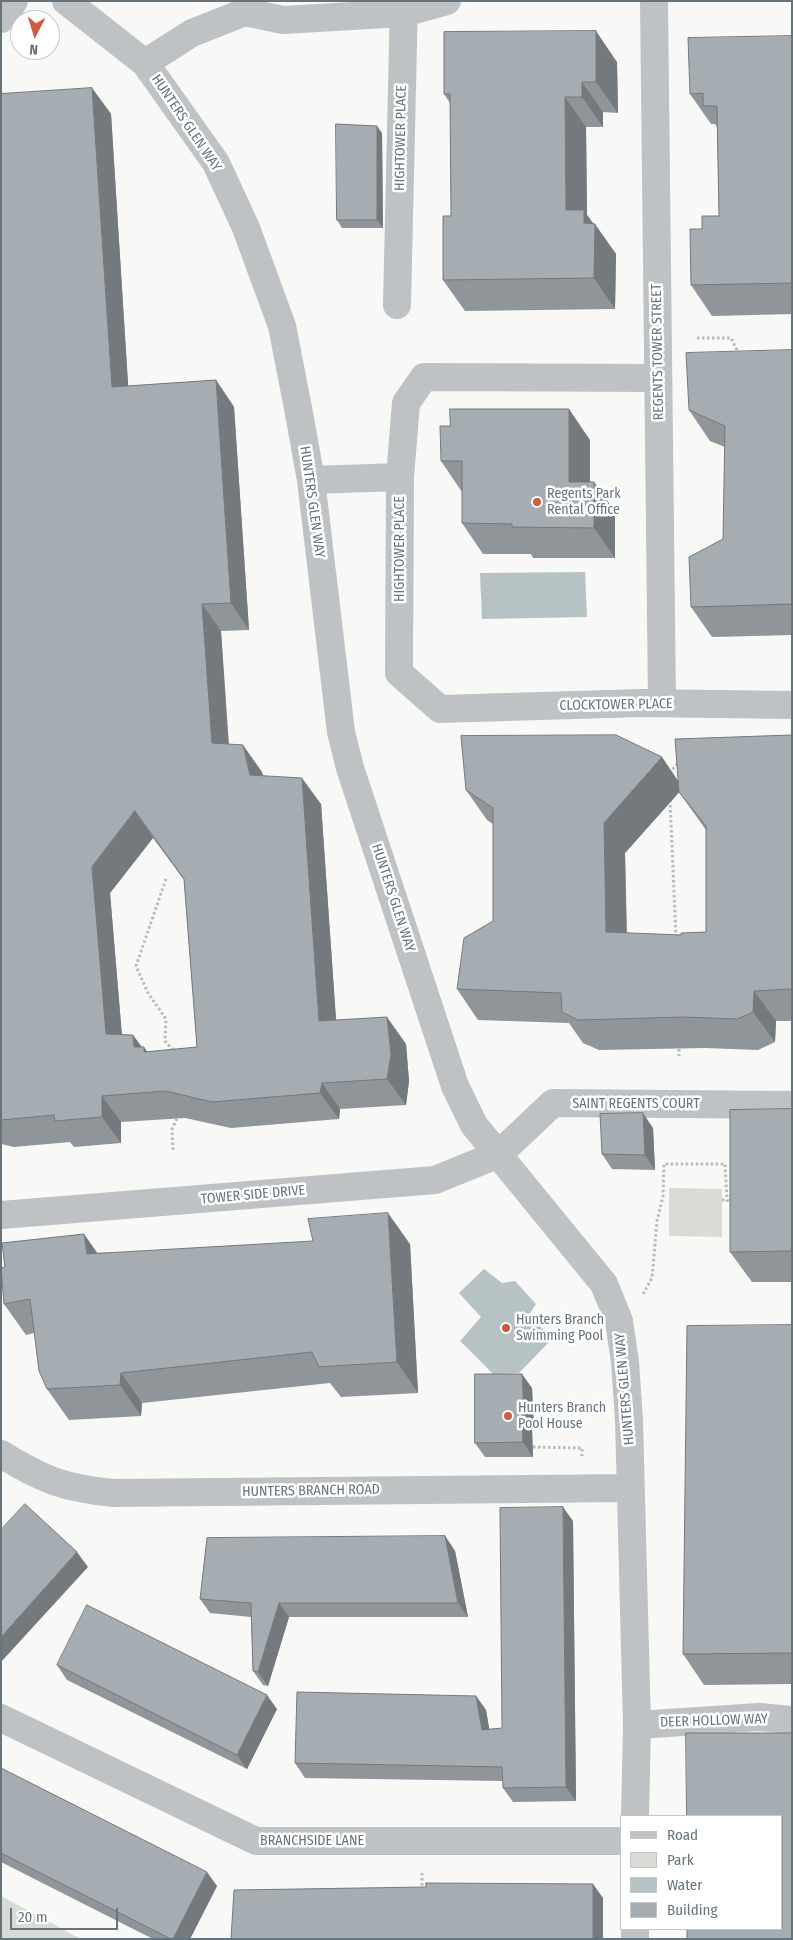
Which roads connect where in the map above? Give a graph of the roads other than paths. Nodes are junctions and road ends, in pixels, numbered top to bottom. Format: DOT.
graph roads {
  1 [pos="14,1"];
  2 [pos="66,1"];
  3 [pos="447,1"];
  4 [pos="654,1"];
  5 [pos="404,7"];
  6 [pos="1,19"];
  7 [pos="145,63"];
  8 [pos="398,306"];
  9 [pos="658,378"];
  10 [pos="400,477"];
  11 [pos="311,480"];
  12 [pos="662,704"];
  13 [pos="792,705"];
  14 [pos="440,708"];
  15 [pos="792,1105"];
  16 [pos="499,1154"];
  17 [pos="1,1216"];
  18 [pos="1,1454"];
  19 [pos="630,1488"];
  20 [pos="1,1718"];
  21 [pos="792,1720"];
  22 [pos="637,1725"];
  23 [pos="635,1815"];
  24 [pos="620,1841"];
  1 -- 6 [label="street"];
  2 -- 7 [label="street, HUNTERS GLEN WAY"];
  3 -- 5 [label="street"];
  4 -- 9 [label="street, REGENTS TOWER STREET"];
  5 -- 7 [label="street"];
  5 -- 8 [label="street, HIGHTOWER PLACE"];
  7 -- 11 [label="street, HUNTERS GLEN WAY"];
  9 -- 10 [label="street, HIGHTOWER PLACE"];
  9 -- 12 [label="street, REGENTS TOWER STREET"];
  10 -- 11 [label="street"];
  10 -- 14 [label="street, HIGHTOWER PLACE"];
  11 -- 16 [label="street, HUNTERS GLEN WAY"];
  12 -- 13 [label="street, CLOCKTOWER PLACE"];
  12 -- 14 [label="street, CLOCKTOWER PLACE"];
  15 -- 16 [label="street, SAINT REGENTS COURT"];
  16 -- 17 [label="street, TOWER SIDE DRIVE"];
  16 -- 19 [label="street, HUNTERS GLEN WAY"];
  18 -- 19 [label="street, HUNTERS BRANCH ROAD"];
  19 -- 22 [label="street, HUNTERS GLEN WAY"];
  20 -- 24 [label="street, BRANCHSIDE LANE"];
  21 -- 22 [label="street, DEER HOLLOW WAY"];
  22 -- 23 [label="street, HUNTERS GLEN WAY"];
}
